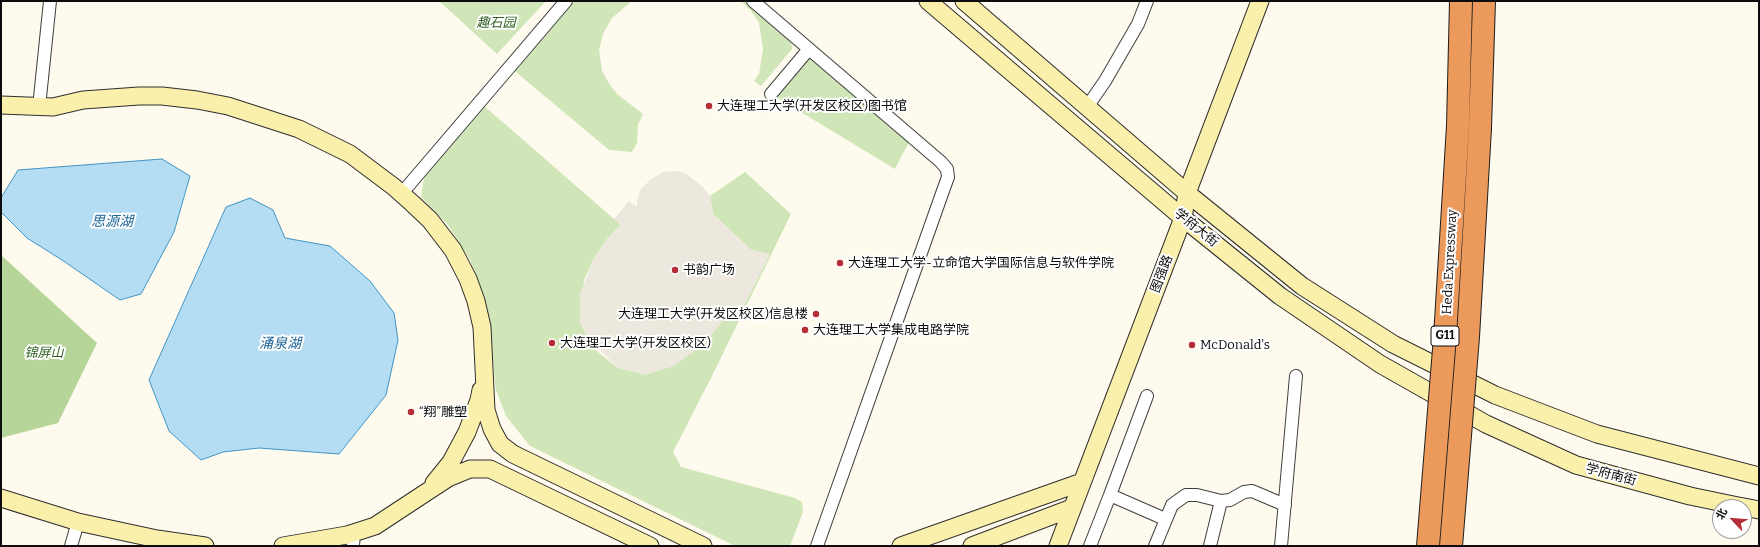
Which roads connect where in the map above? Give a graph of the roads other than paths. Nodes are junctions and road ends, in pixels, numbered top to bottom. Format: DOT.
graph roads {
  1 [pos="50,1"];
  2 [pos="566,1"];
  3 [pos="753,1"];
  4 [pos="928,1"];
  5 [pos="964,1"];
  6 [pos="1147,1"];
  7 [pos="1260,1"];
  8 [pos="1462,1"];
  9 [pos="1484,1"];
  10 [pos="809,50"];
  11 [pos="771,94"];
  12 [pos="1,105"];
  13 [pos="38,107"];
  14 [pos="1087,107"];
  15 [pos="402,193"];
  16 [pos="1187,193"];
  17 [pos="1183,218"];
  18 [pos="485,370"];
  19 [pos="1296,376"];
  20 [pos="1147,396"];
  21 [pos="1486,424"];
  22 [pos="1759,476"];
  23 [pos="1082,482"];
  24 [pos="1110,495"];
  25 [pos="1,498"];
  26 [pos="417,499"];
  27 [pos="1712,500"];
  28 [pos="1221,501"];
  29 [pos="1285,506"];
  30 [pos="1072,508"];
  31 [pos="1165,519"];
  32 [pos="78,522"];
  33 [pos="354,539"];
  34 [pos="175,544"];
  35 [pos="71,546"];
  36 [pos="205,546"];
  37 [pos="283,546"];
  38 [pos="650,546"];
  39 [pos="703,546"];
  40 [pos="817,546"];
  41 [pos="901,546"];
  42 [pos="972,546"];
  43 [pos="1058,546"];
  44 [pos="1090,546"];
  45 [pos="1155,546"];
  46 [pos="1210,546"];
  47 [pos="1281,546"];
  48 [pos="1428,546"];
  49 [pos="1451,546"];
  1 -- 13 [label="street"];
  2 -- 15 [label="street"];
  3 -- 10 [label="street"];
  4 -- 17 [label="street, 学府大街"];
  5 -- 14 [label="street, 学府大街"];
  6 -- 14 [label="street"];
  7 -- 16 [label="street, 图强路"];
  8 -- 48 [label="highway, Heda Expressway / G11, bridge"];
  9 -- 49 [label="highway, Heda Expressway / G11, bridge"];
  10 -- 11 [label="street"];
  10 -- 40 [label="street"];
  12 -- 13 [label="street"];
  13 -- 15 [label="street"];
  14 -- 16 [label="street, 学府大街"];
  15 -- 18 [label="street"];
  16 -- 17 [label="street, 图强路"];
  16 -- 22 [label="street, 学府大街"];
  17 -- 21 [label="street, 学府大街"];
  17 -- 23 [label="street, 图强路"];
  18 -- 26 [label="street"];
  18 -- 39 [label="street"];
  19 -- 29 [label="street"];
  20 -- 24 [label="street"];
  21 -- 27 [label="street, 学府南街"];
  23 -- 30 [label="street, 图强路"];
  23 -- 41 [label="street"];
  24 -- 31 [label="street"];
  24 -- 44 [label="street"];
  25 -- 32 [label="street"];
  26 -- 33 [label="street"];
  26 -- 38 [label="street"];
  28 -- 29 [label="street"];
  28 -- 31 [label="street"];
  28 -- 46 [label="street"];
  29 -- 47 [label="street"];
  30 -- 42 [label="street"];
  30 -- 43 [label="street, 图强路"];
  31 -- 45 [label="street"];
  32 -- 34 [label="street"];
  32 -- 35 [label="street"];
  33 -- 37 [label="street"];
  34 -- 36 [label="street"];
}
